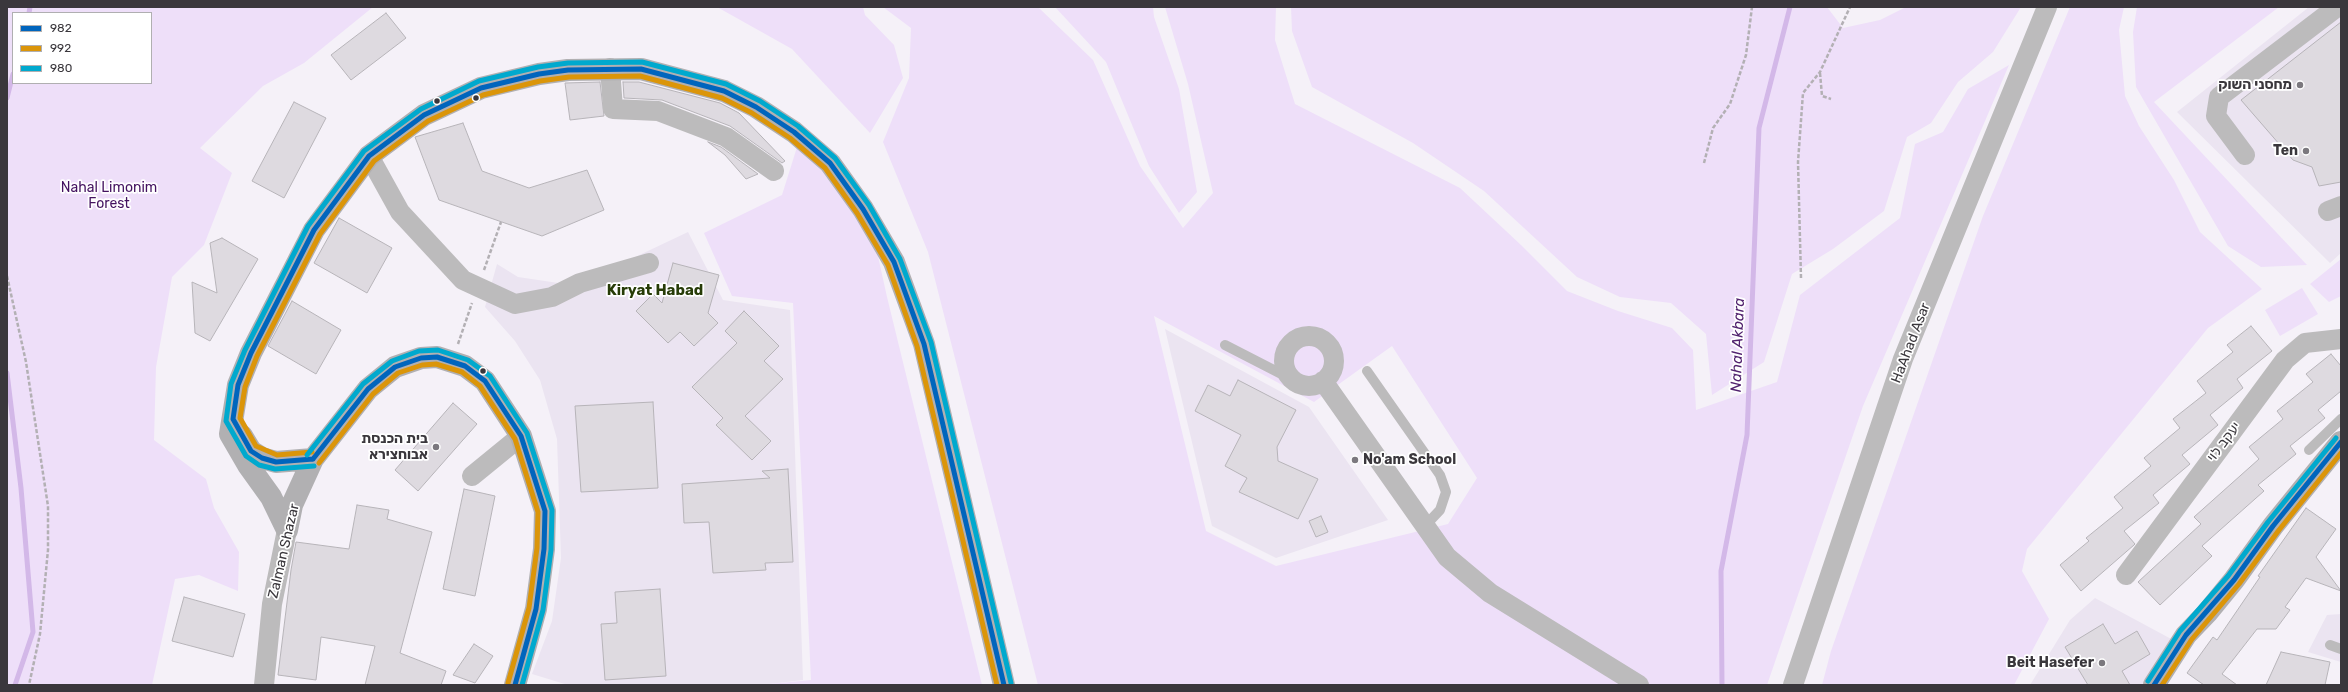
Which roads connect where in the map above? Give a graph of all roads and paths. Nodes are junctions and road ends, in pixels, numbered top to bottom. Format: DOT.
graph roads {
  1 [pos="1752,7"];
  2 [pos="1850,7"];
  3 [pos="2047,7"];
  4 [pos="2337,7"];
  5 [pos="610,68"];
  6 [pos="1820,72"];
  7 [pos="1831,99"];
  8 [pos="2245,155"];
  9 [pos="369,156"];
  10 [pos="1704,162"];
  11 [pos="774,171"];
  12 [pos="649,263"];
  13 [pos="7,276"];
  14 [pos="1801,278"];
  15 [pos="2341,339"];
  16 [pos="1225,345"];
  17 [pos="1366,371"];
  18 [pos="1323,381"];
  19 [pos="1299,384"];
  20 [pos="233,418"];
  21 [pos="2341,418"];
  22 [pos="521,436"];
  23 [pos="2341,442"];
  24 [pos="2309,450"];
  25 [pos="313,459"];
  26 [pos="472,476"];
  27 [pos="1424,527"];
  28 [pos="287,530"];
  29 [pos="2126,575"];
  30 [pos="2208,613"];
  31 [pos="2330,645"];
  32 [pos="2341,649"];
  33 [pos="519,684"];
  34 [pos="29,685"];
  35 [pos="264,685"];
  36 [pos="1004,685"];
  37 [pos="1639,685"];
  38 [pos="1793,685"];
  39 [pos="2154,685"];
  40 [pos="2166,685"];
  1 -- 10 [label="path"];
  2 -- 6 [label="path"];
  3 -- 38 [label="street, HaAhad Asar"];
  4 -- 8 [label="street"];
  5 -- 9 [label="street"];
  5 -- 11 [label="street"];
  5 -- 36 [label="street"];
  6 -- 7 [label="path"];
  6 -- 14 [label="path"];
  9 -- 12 [label="street"];
  9 -- 20 [label="street"];
  13 -- 34 [label="path"];
  15 -- 29 [label="street, יעקב לוי"];
  16 -- 19 [label="lane"];
  17 -- 27 [label="lane"];
  18 -- 19 [label="street"];
  18 -- 19 [label="street"];
  18 -- 27 [label="street"];
  20 -- 25 [label="street"];
  20 -- 28 [label="street"];
  21 -- 24 [label="lane"];
  22 -- 25 [label="street, Zalman Shazar"];
  22 -- 26 [label="street"];
  22 -- 33 [label="street, Zalman Shazar"];
  23 -- 30 [label="street"];
  25 -- 28 [label="street, Zalman Shazar"];
  27 -- 37 [label="street"];
  28 -- 35 [label="street, Zalman Shazar"];
  30 -- 39 [label="street"];
  30 -- 40 [label="street"];
  31 -- 32 [label="lane"];
}
